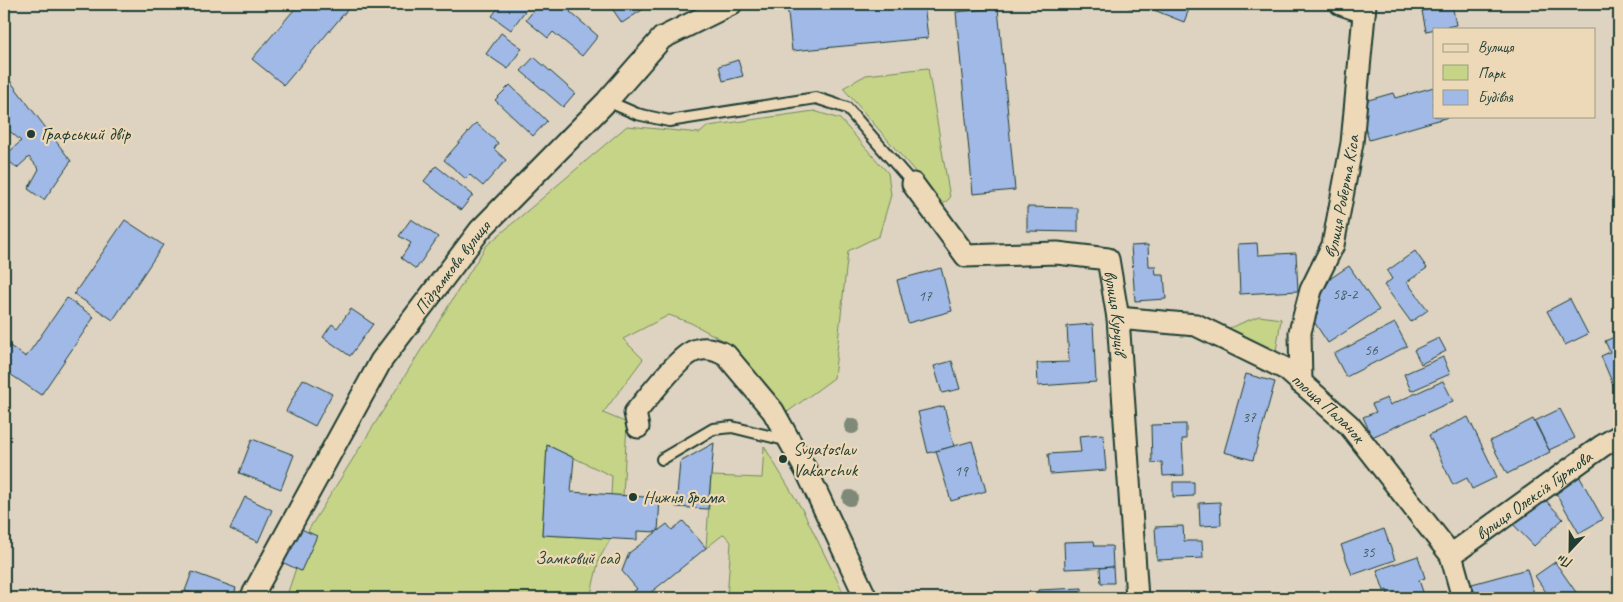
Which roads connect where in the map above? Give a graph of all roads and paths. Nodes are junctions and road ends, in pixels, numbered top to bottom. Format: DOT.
graph roads {
  1 [pos="731,4"];
  2 [pos="1341,4"];
  3 [pos="1365,8"];
  4 [pos="608,101"];
  5 [pos="913,184"];
  6 [pos="1118,318"];
  7 [pos="1301,383"];
  8 [pos="638,427"];
  9 [pos="1619,436"];
  10 [pos="790,441"];
  11 [pos="662,459"];
  12 [pos="1451,555"];
  13 [pos="251,598"];
  14 [pos="866,598"];
  15 [pos="1137,598"];
  16 [pos="1463,598"];
  1 -- 4 [label="street, Підзамкова вулиця"];
  2 -- 3 [label="street"];
  3 -- 7 [label="street, вулиця Роберта Кіса"];
  4 -- 5 [label="lane"];
  4 -- 13 [label="street, Підзамкова вулиця"];
  5 -- 6 [label="street, вулиця Куруців"];
  6 -- 7 [label="street, площа Паланок"];
  6 -- 15 [label="street, вулиця Куруців"];
  7 -- 12 [label="street, площа Паланок"];
  8 -- 10 [label="street"];
  9 -- 12 [label="street, вулиця Олексія Гуртова"];
  10 -- 11 [label="lane"];
  10 -- 14 [label="street"];
  12 -- 16 [label="street, площа Паланок"];
}
